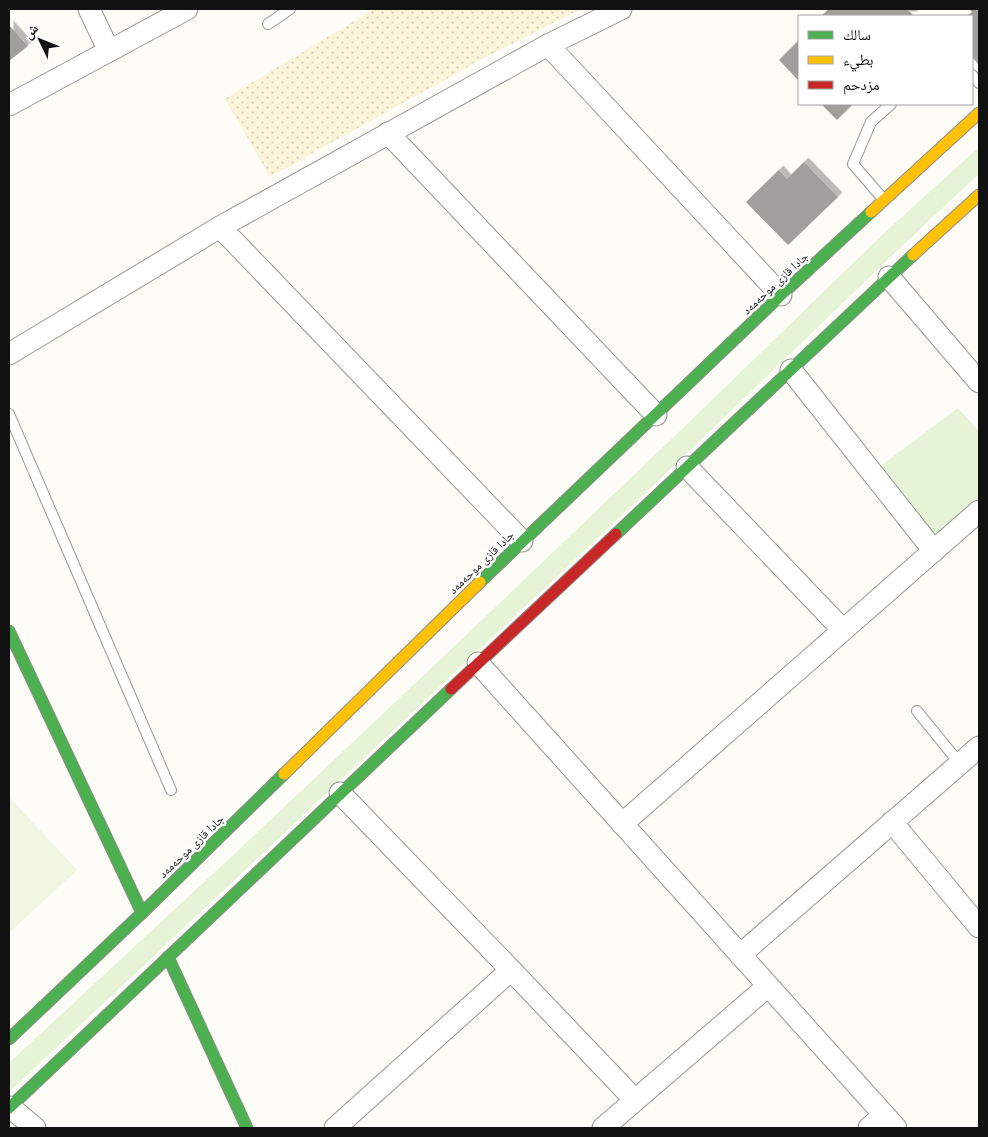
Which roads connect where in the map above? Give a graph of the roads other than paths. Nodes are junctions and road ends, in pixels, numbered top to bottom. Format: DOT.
graph roads {
  1 [pos="89,9"];
  2 [pos="187,9"];
  3 [pos="290,9"];
  4 [pos="621,9"];
  5 [pos="268,24"];
  6 [pos="548,45"];
  7 [pos="109,51"];
  8 [pos="9,105"];
  9 [pos="890,105"];
  10 [pos="979,113"];
  11 [pos="388,133"];
  12 [pos="979,195"];
  13 [pos="884,200"];
  14 [pos="220,227"];
  15 [pos="889,277"];
  16 [pos="781,295"];
  17 [pos="9,354"];
  18 [pos="791,370"];
  19 [pos="979,382"];
  20 [pos="9,414"];
  21 [pos="656,415"];
  22 [pos="687,467"];
  23 [pos="979,511"];
  24 [pos="522,542"];
  25 [pos="934,551"];
  26 [pos="843,630"];
  27 [pos="9,631"];
  28 [pos="478,662"];
  29 [pos="917,711"];
  30 [pos="979,747"];
  31 [pos="960,764"];
  32 [pos="171,790"];
  33 [pos="340,793"];
  34 [pos="892,822"];
  35 [pos="622,824"];
  36 [pos="142,913"];
  37 [pos="979,927"];
  38 [pos="740,955"];
  39 [pos="168,957"];
  40 [pos="511,970"];
  41 [pos="768,986"];
  42 [pos="9,1039"];
  43 [pos="635,1100"];
  44 [pos="9,1107"];
  45 [pos="883,1124"];
  46 [pos="35,1128"];
  47 [pos="247,1128"];
  48 [pos="335,1128"];
  49 [pos="603,1128"];
  1 -- 7 [label="street"];
  2 -- 7 [label="street"];
  3 -- 5 [label="lane"];
  4 -- 6 [label="street"];
  6 -- 11 [label="street"];
  6 -- 16 [label="street"];
  7 -- 8 [label="street"];
  9 -- 13 [label="lane"];
  10 -- 13 [label="main road, جادا قازی موحەمەد"];
  11 -- 14 [label="street"];
  11 -- 21 [label="street"];
  12 -- 15 [label="main road"];
  13 -- 16 [label="main road, جادا قازی موحەمەد"];
  14 -- 17 [label="street"];
  14 -- 24 [label="street"];
  15 -- 18 [label="main road"];
  15 -- 19 [label="street"];
  16 -- 21 [label="main road, جادا قازی موحەمەد"];
  18 -- 22 [label="main road"];
  18 -- 25 [label="street"];
  20 -- 32 [label="lane"];
  21 -- 24 [label="main road, جادا قازی موحەمەد"];
  22 -- 26 [label="street"];
  22 -- 28 [label="main road"];
  23 -- 25 [label="street"];
  24 -- 36 [label="main road, جادا قازی موحەمەد"];
  25 -- 26 [label="street"];
  26 -- 35 [label="street"];
  27 -- 36 [label="main road"];
  28 -- 33 [label="main road"];
  28 -- 35 [label="street"];
  29 -- 31 [label="lane"];
  30 -- 31 [label="street"];
  31 -- 34 [label="street"];
  33 -- 39 [label="main road"];
  33 -- 40 [label="street"];
  34 -- 37 [label="street"];
  34 -- 38 [label="street"];
  35 -- 38 [label="street"];
  36 -- 42 [label="main road, جادا قازی موحەمەد"];
  38 -- 41 [label="street"];
  39 -- 44 [label="main road"];
  39 -- 47 [label="main road"];
  40 -- 43 [label="street"];
  40 -- 48 [label="street"];
  41 -- 43 [label="street"];
  41 -- 45 [label="street"];
  43 -- 49 [label="street"];
  44 -- 46 [label="street"];
}
